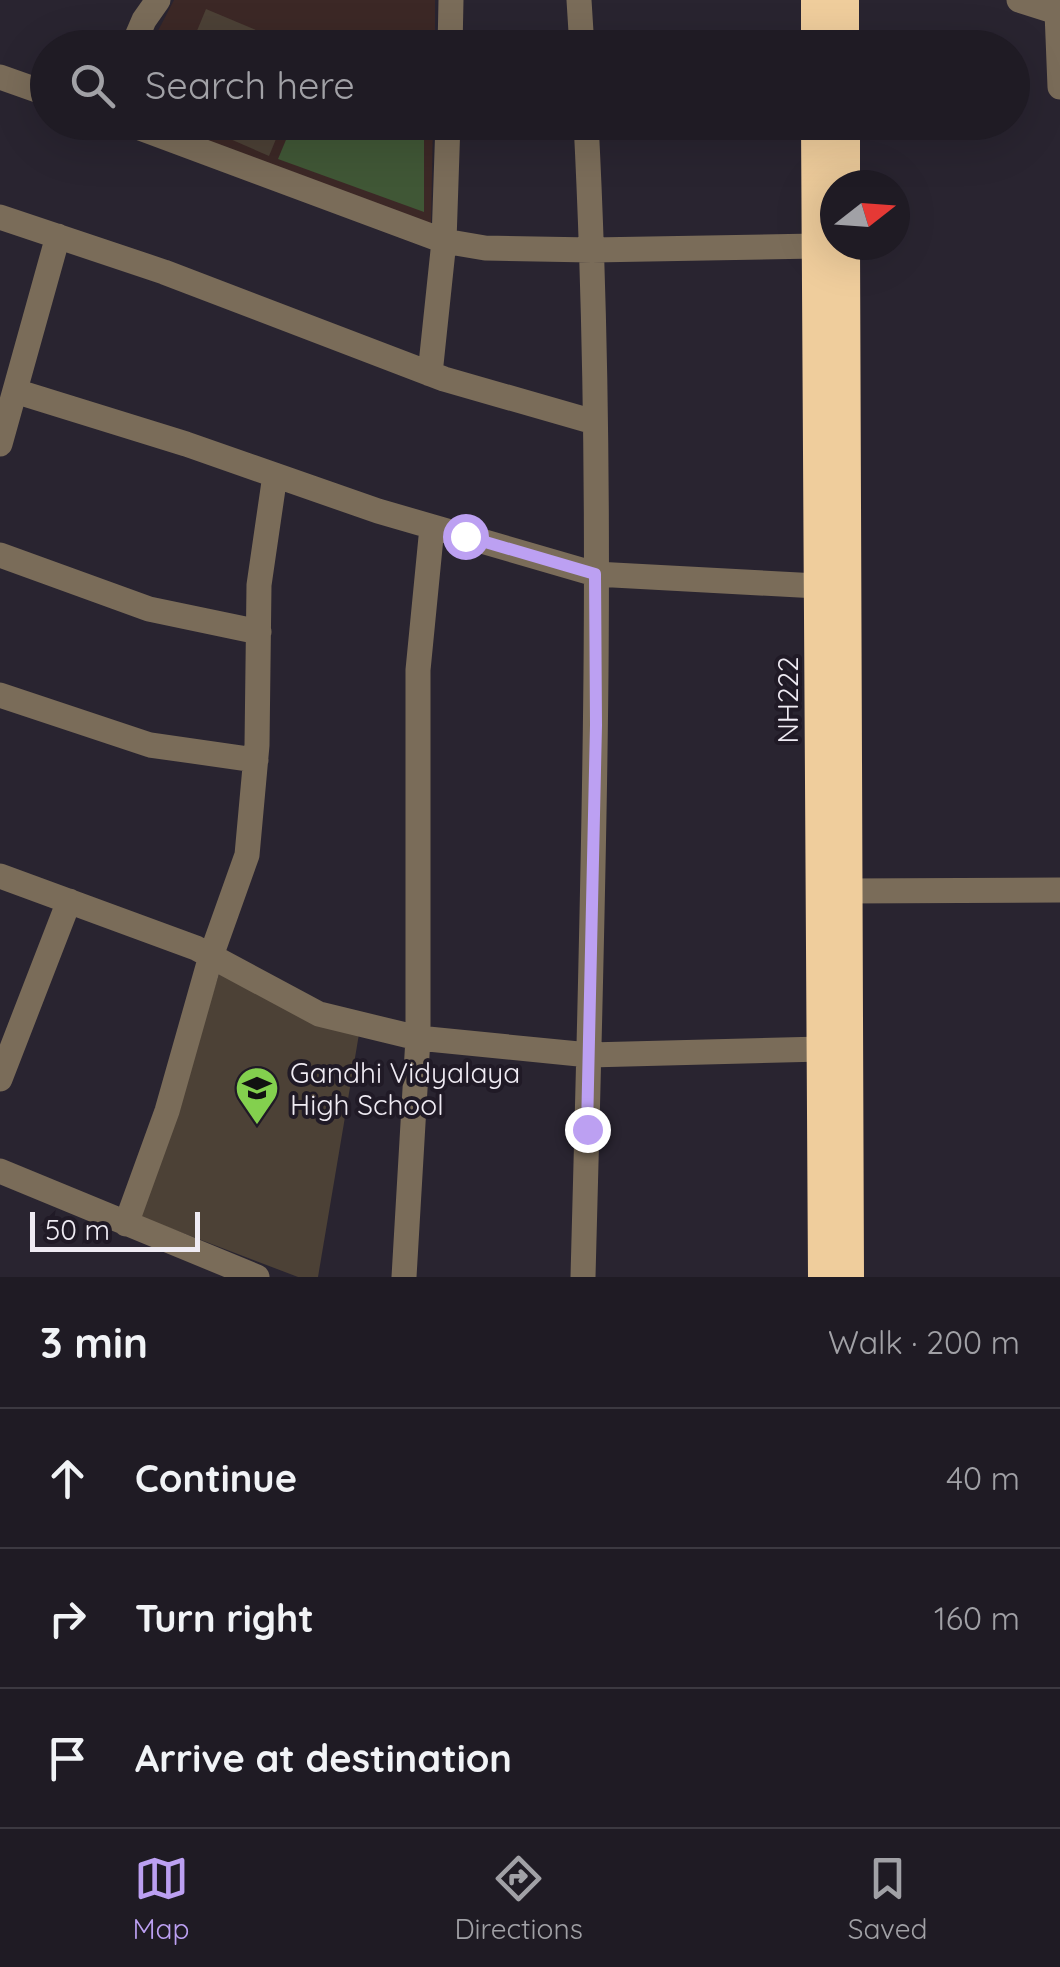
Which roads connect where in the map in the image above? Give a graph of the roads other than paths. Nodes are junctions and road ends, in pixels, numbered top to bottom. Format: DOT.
graph roads {
  1 [pos="158,0"];
  2 [pos="451,0"];
  3 [pos="580,0"];
  4 [pos="816,0"];
  5 [pos="844,0"];
  6 [pos="1020,0"];
  7 [pos="1059,13"];
  8 [pos="140,30"];
  9 [pos="450,30"];
  10 [pos="581,30"];
  11 [pos="816,30"];
  12 [pos="844,30"];
  13 [pos="0,77"];
  14 [pos="30,88"];
  15 [pos="1060,88"];
  16 [pos="172,140"];
  17 [pos="447,140"];
  18 [pos="587,140"];
  19 [pos="818,140"];
  20 [pos="845,140"];
  21 [pos="822,170"];
  22 [pos="845,170"];
  23 [pos="0,216"];
  24 [pos="58,236"];
  25 [pos="444,241"];
  26 [pos="820,246"];
  27 [pos="592,250"];
  28 [pos="831,260"];
  29 [pos="430,374"];
  30 [pos="15,391"];
  31 [pos="594,422"];
  32 [pos="0,444"];
  33 [pos="276,475"];
  34 [pos="432,527"];
  35 [pos="0,555"];
  36 [pos="595,574"];
  37 [pos="833,586"];
  38 [pos="259,632"];
  39 [pos="0,695"];
  40 [pos="256,760"];
  41 [pos="0,876"];
  42 [pos="1060,890"];
  43 [pos="846,891"];
  44 [pos="69,901"];
  45 [pos="211,956"];
  46 [pos="418,1038"];
  47 [pos="822,1049"];
  48 [pos="589,1055"];
  49 [pos="0,1079"];
  50 [pos="0,1170"];
  51 [pos="126,1224"];
  52 [pos="258,1277"];
  53 [pos="404,1277"];
  54 [pos="582,1277"];
  55 [pos="824,1277"];
  56 [pos="849,1277"];
  1 -- 8 [label="street"];
  2 -- 9 [label="street"];
  3 -- 10 [label="street"];
  4 -- 11 [label="highway"];
  5 -- 12 [label="highway"];
  6 -- 7 [label="street"];
  7 -- 15 [label="street"];
  13 -- 14 [label="street"];
  16 -- 25 [label="street"];
  17 -- 25 [label="street"];
  18 -- 27 [label="street"];
  19 -- 21 [label="highway, NH222"];
  20 -- 22 [label="highway"];
  23 -- 24 [label="street"];
  24 -- 29 [label="street"];
  24 -- 30 [label="street"];
  25 -- 27 [label="street"];
  25 -- 29 [label="street"];
  26 -- 27 [label="street"];
  27 -- 31 [label="street"];
  28 -- 37 [label="highway, NH222"];
  29 -- 31 [label="street"];
  30 -- 32 [label="street"];
  30 -- 33 [label="street"];
  31 -- 36 [label="street"];
  33 -- 34 [label="street"];
  33 -- 38 [label="street"];
  34 -- 36 [label="street"];
  34 -- 46 [label="street"];
  35 -- 38 [label="street"];
  36 -- 37 [label="street"];
  36 -- 48 [label="street"];
  37 -- 43 [label="highway, NH222"];
  37 -- 47 [label="highway, NH222"];
  38 -- 40 [label="street"];
  39 -- 40 [label="street"];
  40 -- 45 [label="street"];
  41 -- 44 [label="street"];
  42 -- 43 [label="street"];
  43 -- 56 [label="highway, NH222"];
  44 -- 45 [label="street"];
  44 -- 49 [label="street"];
  45 -- 46 [label="street"];
  45 -- 51 [label="street"];
  46 -- 48 [label="street"];
  46 -- 53 [label="street"];
  47 -- 48 [label="street"];
  47 -- 55 [label="highway, NH222"];
  48 -- 54 [label="street"];
  50 -- 51 [label="street"];
  51 -- 52 [label="street"];
}
